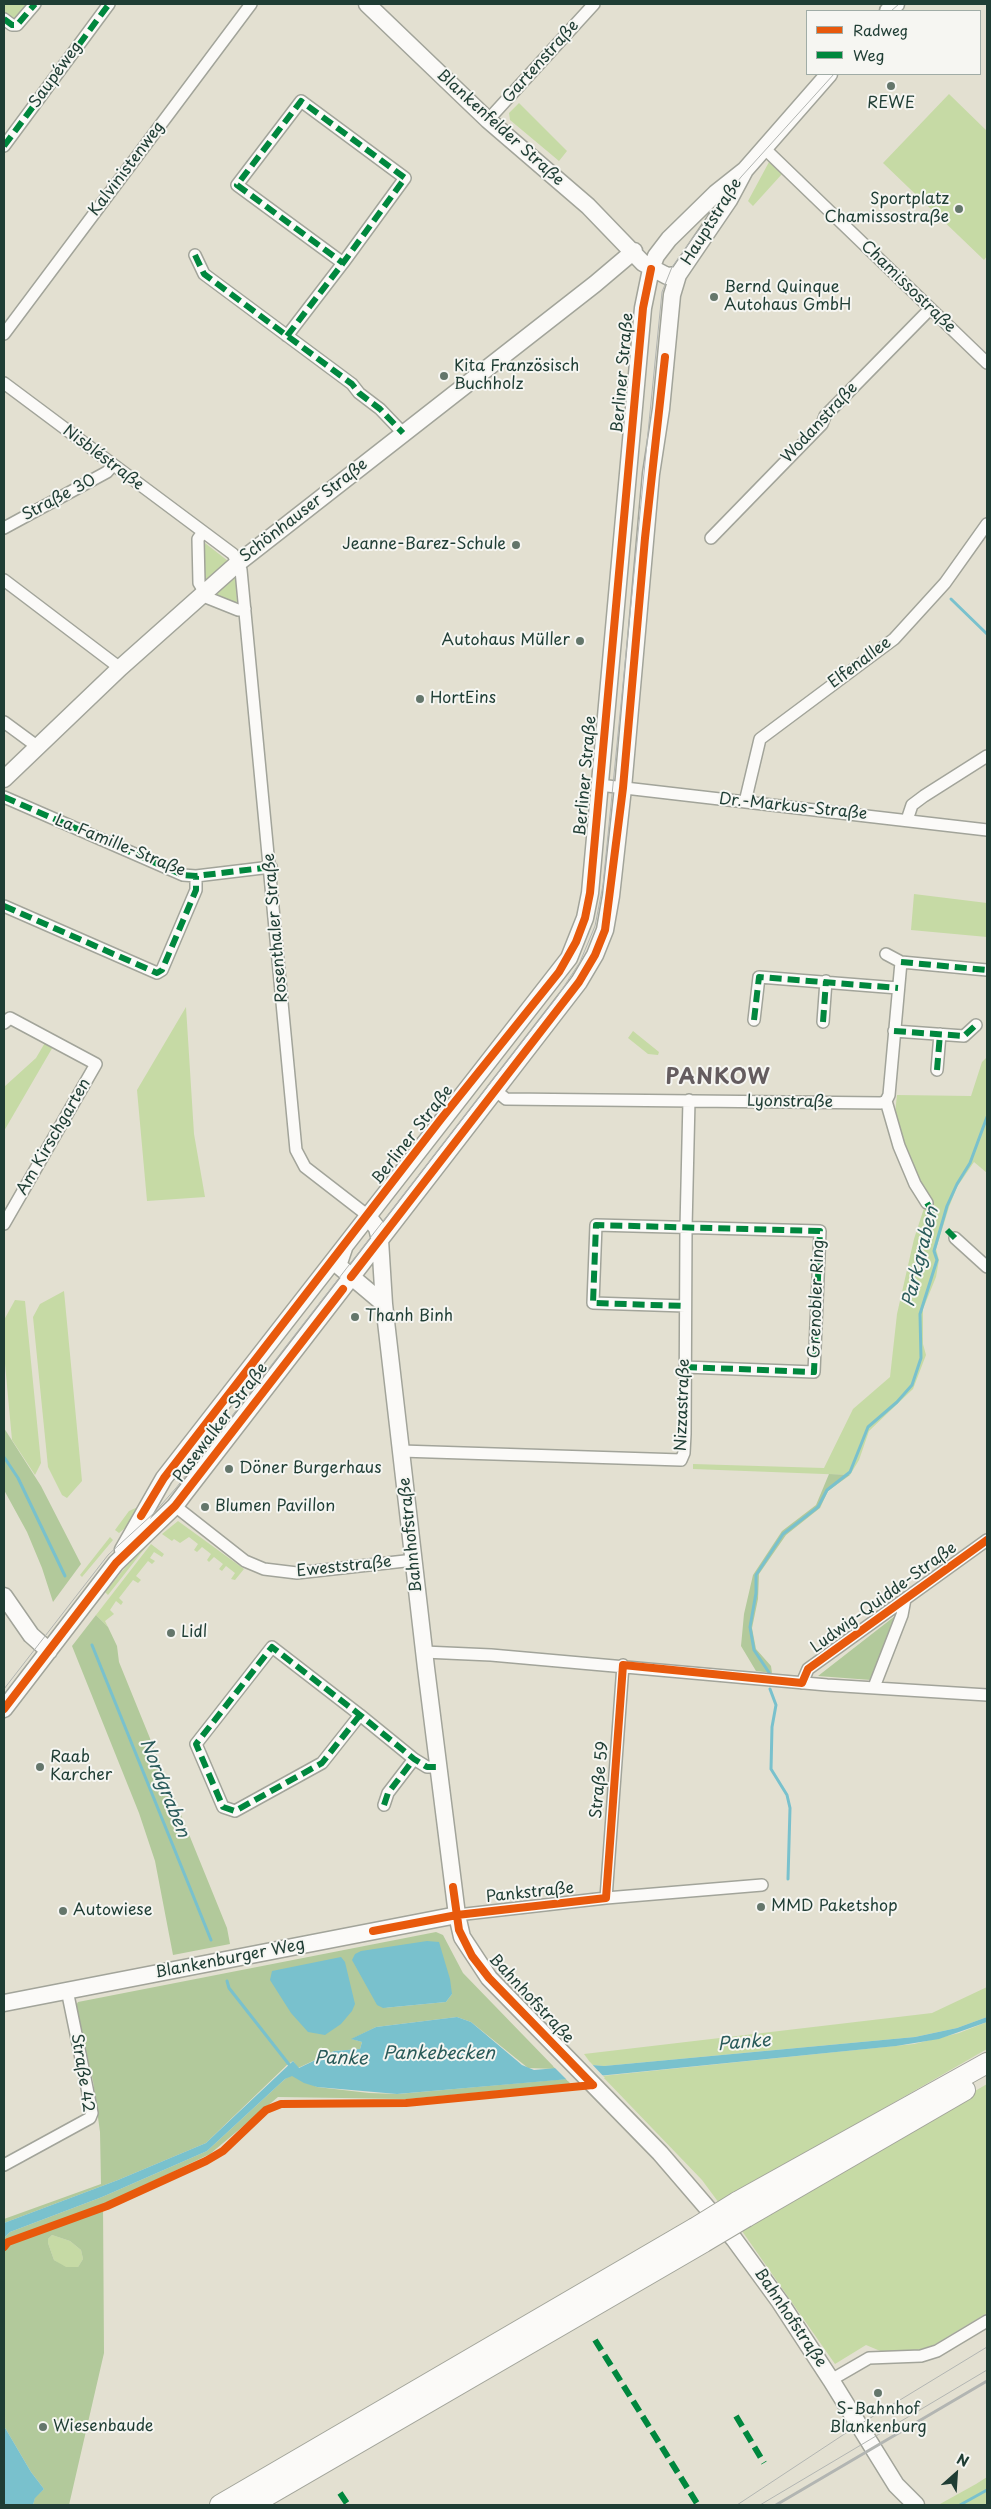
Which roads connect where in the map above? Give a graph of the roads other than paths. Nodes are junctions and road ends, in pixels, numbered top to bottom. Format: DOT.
graph roads {
  1 [pos="35,4"];
  2 [pos="109,4"];
  3 [pos="251,4"];
  4 [pos="367,4"];
  5 [pos="594,4"];
  6 [pos="4,19"];
  7 [pos="828,75"];
  8 [pos="488,120"];
  9 [pos="4,146"];
  10 [pos="764,148"];
  11 [pos="745,170"];
  12 [pos="195,255"];
  13 [pos="628,256"];
  14 [pos="654,262"];
  15 [pos="343,263"];
  16 [pos="678,275"];
  17 [pos="930,309"];
  18 [pos="4,334"];
  19 [pos="287,336"];
  20 [pos="987,363"];
  21 [pos="4,383"];
  22 [pos="403,433"];
  23 [pos="113,465"];
  24 [pos="987,524"];
  25 [pos="4,528"];
  26 [pos="203,532"];
  27 [pos="711,538"];
  28 [pos="238,563"];
  29 [pos="4,580"];
  30 [pos="204,592"];
  31 [pos="245,609"];
  32 [pos="120,668"];
  33 [pos="4,722"];
  34 [pos="38,747"];
  35 [pos="987,756"];
  36 [pos="4,779"];
  37 [pos="599,785"];
  38 [pos="623,788"];
  39 [pos="4,797"];
  40 [pos="745,802"];
  41 [pos="907,820"];
  42 [pos="987,830"];
  43 [pos="271,867"];
  44 [pos="196,876"];
  45 [pos="4,906"];
  46 [pos="886,954"];
  47 [pos="901,962"];
  48 [pos="987,970"];
  49 [pos="826,981"];
  50 [pos="898,988"];
  51 [pos="754,1020"];
  52 [pos="823,1022"];
  53 [pos="4,1023"];
  54 [pos="976,1025"];
  55 [pos="894,1030"];
  56 [pos="940,1034"];
  57 [pos="937,1070"];
  58 [pos="495,1090"];
  59 [pos="689,1100"];
  60 [pos="886,1101"];
  61 [pos="926,1203"];
  62 [pos="367,1215"];
  63 [pos="4,1224"];
  64 [pos="686,1228"];
  65 [pos="955,1238"];
  66 [pos="380,1240"];
  67 [pos="345,1246"];
  68 [pos="987,1267"];
  69 [pos="351,1277"];
  70 [pos="384,1304"];
  71 [pos="685,1306"];
  72 [pos="685,1367"];
  73 [pos="239,1381"];
  74 [pos="258,1397"];
  75 [pos="402,1451"];
  76 [pos="154,1493"];
  77 [pos="175,1506"];
  78 [pos="987,1540"];
  79 [pos="414,1560"];
  80 [pos="116,1563"];
  81 [pos="4,1596"];
  82 [pos="905,1599"];
  83 [pos="49,1651"];
  84 [pos="424,1652"];
  85 [pos="623,1665"];
  86 [pos="802,1683"];
  87 [pos="874,1687"];
  88 [pos="987,1695"];
  89 [pos="4,1709"];
  90 [pos="360,1715"];
  91 [pos="414,1759"];
  92 [pos="438,1766"];
  93 [pos="384,1804"];
  94 [pos="762,1885"];
  95 [pos="606,1898"];
  96 [pos="457,1915"];
  97 [pos="67,1990"];
  98 [pos="4,2003"];
  99 [pos="987,2063"];
  100 [pos="987,2078"];
  101 [pos="4,2165"];
  102 [pos="742,2210"];
  103 [pos="700,2235"];
  104 [pos="987,2321"];
  105 [pos="831,2380"];
  106 [pos="220,2505"];
  107 [pos="251,2505"];
  108 [pos="916,2505"];
  1 -- 6 [label="street"];
  2 -- 9 [label="street, Saupéweg"];
  3 -- 18 [label="street, Kalvinistenweg"];
  4 -- 8 [label="main road, Blankenfelder Straße"];
  5 -- 8 [label="street, Gartenstraße"];
  7 -- 10 [label="main road, Hauptstraße"];
  8 -- 13 [label="main road, Blankenfelder Straße"];
  10 -- 11 [label="main road, Hauptstraße"];
  10 -- 17 [label="street, Chamissostraße"];
  11 -- 14 [label="main road, Hauptstraße"];
  11 -- 16 [label="main road, Hauptstraße"];
  12 -- 19 [label="street"];
  13 -- 14 [label="main road, Blankenfelder Straße"];
  13 -- 22 [label="main road, Schönhauser Straße"];
  14 -- 16 [label="main road"];
  14 -- 37 [label="main road, Berliner Straße"];
  15 -- 15 [label="street"];
  15 -- 19 [label="street"];
  16 -- 38 [label="main road"];
  17 -- 20 [label="street, Chamissostraße"];
  17 -- 27 [label="street, Wodanstraße"];
  19 -- 22 [label="street"];
  21 -- 23 [label="street, Nisbléstraße"];
  22 -- 28 [label="main road, Schönhauser Straße"];
  23 -- 25 [label="street, Straße 30"];
  23 -- 26 [label="street, Nisbléstraße"];
  24 -- 40 [label="street, Elfenallee"];
  26 -- 28 [label="street, Nisbléstraße"];
  26 -- 30 [label="street"];
  28 -- 30 [label="main road, Schönhauser Straße"];
  28 -- 31 [label="street, Rosenthaler Straße"];
  29 -- 32 [label="street"];
  30 -- 31 [label="street"];
  30 -- 32 [label="main road, Schönhauser Straße"];
  31 -- 43 [label="street, Rosenthaler Straße"];
  32 -- 34 [label="main road, Schönhauser Straße"];
  33 -- 34 [label="street"];
  34 -- 36 [label="main road, Schönhauser Straße"];
  35 -- 41 [label="street"];
  37 -- 38 [label="street, Dr.-Markus-Straße"];
  37 -- 62 [label="main road, Berliner Straße"];
  38 -- 40 [label="street, Dr.-Markus-Straße"];
  38 -- 58 [label="main road"];
  39 -- 44 [label="street, La Famille-Straße"];
  40 -- 41 [label="street, Dr.-Markus-Straße"];
  41 -- 42 [label="street, Dr.-Markus-Straße"];
  43 -- 44 [label="street, La Famille-Straße"];
  43 -- 62 [label="street, Rosenthaler Straße"];
  44 -- 45 [label="street"];
  46 -- 47 [label="street"];
  47 -- 48 [label="street"];
  47 -- 50 [label="street"];
  49 -- 50 [label="street"];
  49 -- 51 [label="street"];
  49 -- 52 [label="street"];
  50 -- 55 [label="street"];
  53 -- 63 [label="street, Am Kirschgarten"];
  54 -- 56 [label="street"];
  55 -- 56 [label="street"];
  55 -- 60 [label="street"];
  56 -- 57 [label="street"];
  58 -- 59 [label="street, Lyonstraße"];
  58 -- 66 [label="main road"];
  59 -- 60 [label="street, Lyonstraße"];
  59 -- 64 [label="street, Nizzastraße"];
  60 -- 61 [label="street"];
  62 -- 66 [label="main road"];
  62 -- 67 [label="main road, Pasewalker Straße"];
  64 -- 71 [label="street, Nizzastraße"];
  64 -- 71 [label="street"];
  64 -- 72 [label="street, Grenobler Ring"];
  65 -- 68 [label="street"];
  66 -- 69 [label="main road, Pasewalker Straße"];
  66 -- 70 [label="main road, Bahnhofstraße"];
  67 -- 69 [label="main road"];
  67 -- 73 [label="main road, Pasewalker Straße"];
  69 -- 70 [label="main road"];
  69 -- 74 [label="main road, Pasewalker Straße"];
  70 -- 75 [label="main road, Bahnhofstraße"];
  71 -- 72 [label="street, Nizzastraße"];
  72 -- 75 [label="street, Nizzastraße"];
  73 -- 74 [label="main road"];
  73 -- 76 [label="main road, Pasewalker Straße"];
  74 -- 77 [label="main road, Pasewalker Straße"];
  75 -- 79 [label="main road, Bahnhofstraße"];
  76 -- 77 [label="main road"];
  76 -- 80 [label="main road, Pasewalker Straße"];
  77 -- 79 [label="street, Eweststraße"];
  77 -- 80 [label="main road, Pasewalker Straße"];
  78 -- 82 [label="street, Ludwig-Quidde-Straße"];
  79 -- 84 [label="main road, Bahnhofstraße"];
  80 -- 83 [label="main road, Pasewalker Straße"];
  81 -- 83 [label="main road"];
  82 -- 86 [label="street, Ludwig-Quidde-Straße"];
  82 -- 87 [label="street, Ludwig-Quidde-Straße"];
  83 -- 89 [label="main road, Pasewalker Straße"];
  84 -- 85 [label="street"];
  84 -- 92 [label="main road, Bahnhofstraße"];
  85 -- 86 [label="street"];
  85 -- 95 [label="street, Straße 59"];
  86 -- 87 [label="street"];
  87 -- 88 [label="street"];
  90 -- 90 [label="street"];
  90 -- 91 [label="street"];
  91 -- 92 [label="street"];
  91 -- 93 [label="street"];
  92 -- 96 [label="main road, Bahnhofstraße"];
  94 -- 95 [label="street, Pankstraße"];
  95 -- 96 [label="street, Pankstraße"];
  96 -- 97 [label="main road, Blankenburger Weg"];
  96 -- 105 [label="main road, Bahnhofstraße"];
  97 -- 98 [label="main road, Blankenburger Weg"];
  97 -- 101 [label="street, Straße 42"];
  99 -- 102 [label="highway"];
  100 -- 102 [label="highway"];
  102 -- 103 [label="highway, bridge"];
  103 -- 106 [label="highway"];
  103 -- 107 [label="highway"];
  104 -- 105 [label="street"];
  105 -- 108 [label="main road, Bahnhofstraße"];
}
